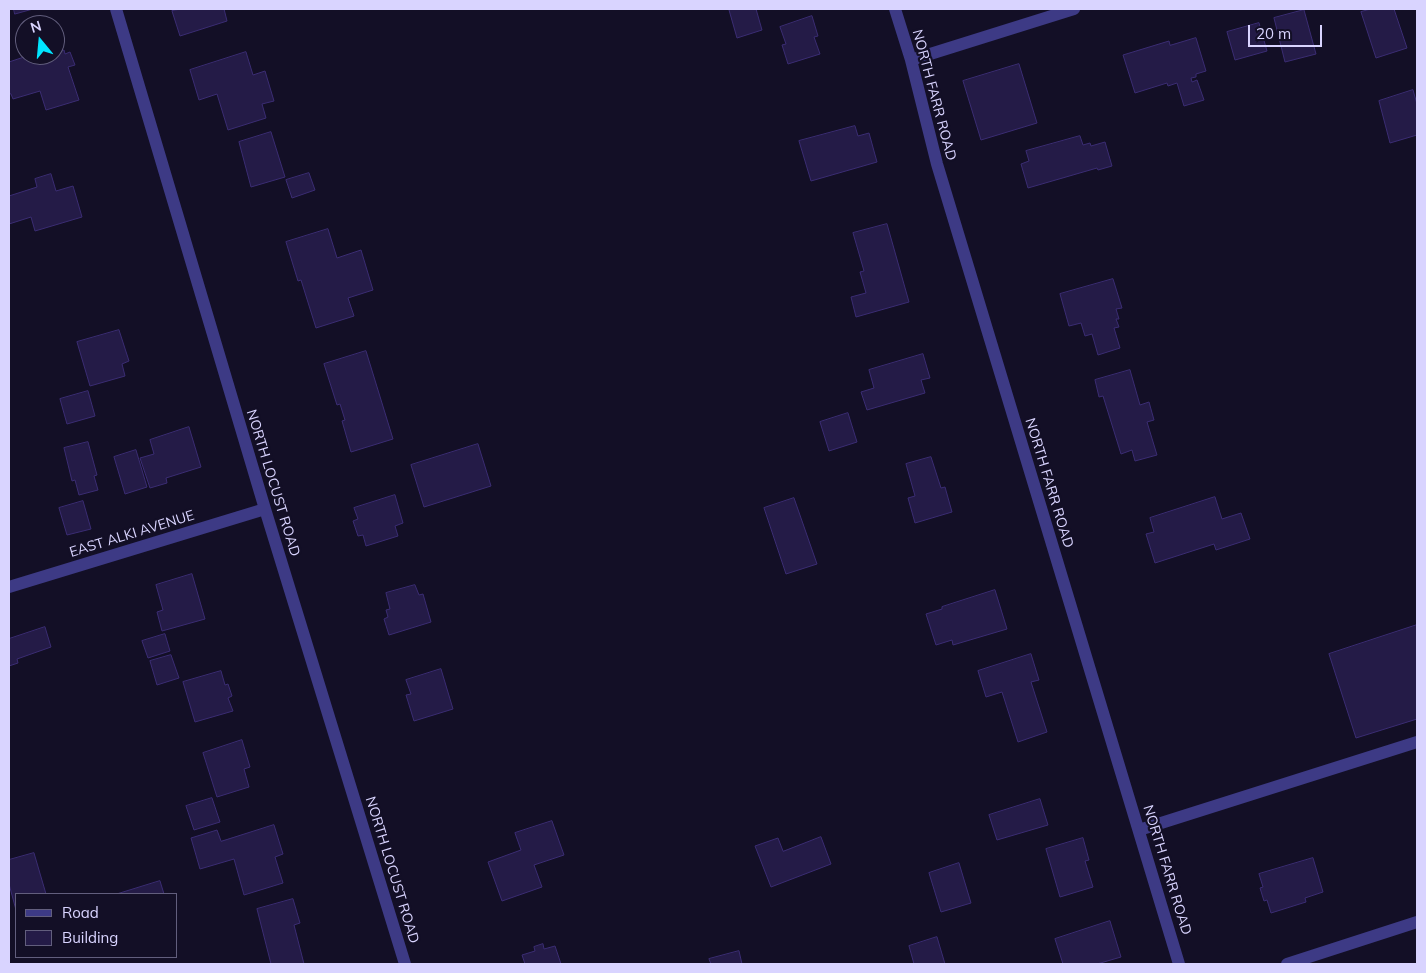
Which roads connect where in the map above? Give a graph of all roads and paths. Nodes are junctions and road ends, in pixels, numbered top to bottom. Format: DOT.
graph roads {
  1 [pos="116,9"];
  2 [pos="895,9"];
  3 [pos="1074,9"];
  4 [pos="911,60"];
  5 [pos="264,508"];
  6 [pos="9,588"];
  7 [pos="1417,742"];
  8 [pos="1139,830"];
  9 [pos="1417,922"];
  10 [pos="405,964"];
  11 [pos="1179,964"];
  12 [pos="1287,964"];
  1 -- 5 [label="street, NORTH LOCUST ROAD"];
  2 -- 4 [label="street, NORTH FARR ROAD"];
  3 -- 4 [label="street"];
  4 -- 8 [label="street, NORTH FARR ROAD"];
  5 -- 6 [label="street, EAST ALKI AVENUE"];
  5 -- 10 [label="street, NORTH LOCUST ROAD"];
  7 -- 8 [label="street"];
  8 -- 11 [label="street, NORTH FARR ROAD"];
  9 -- 12 [label="street"];
}
